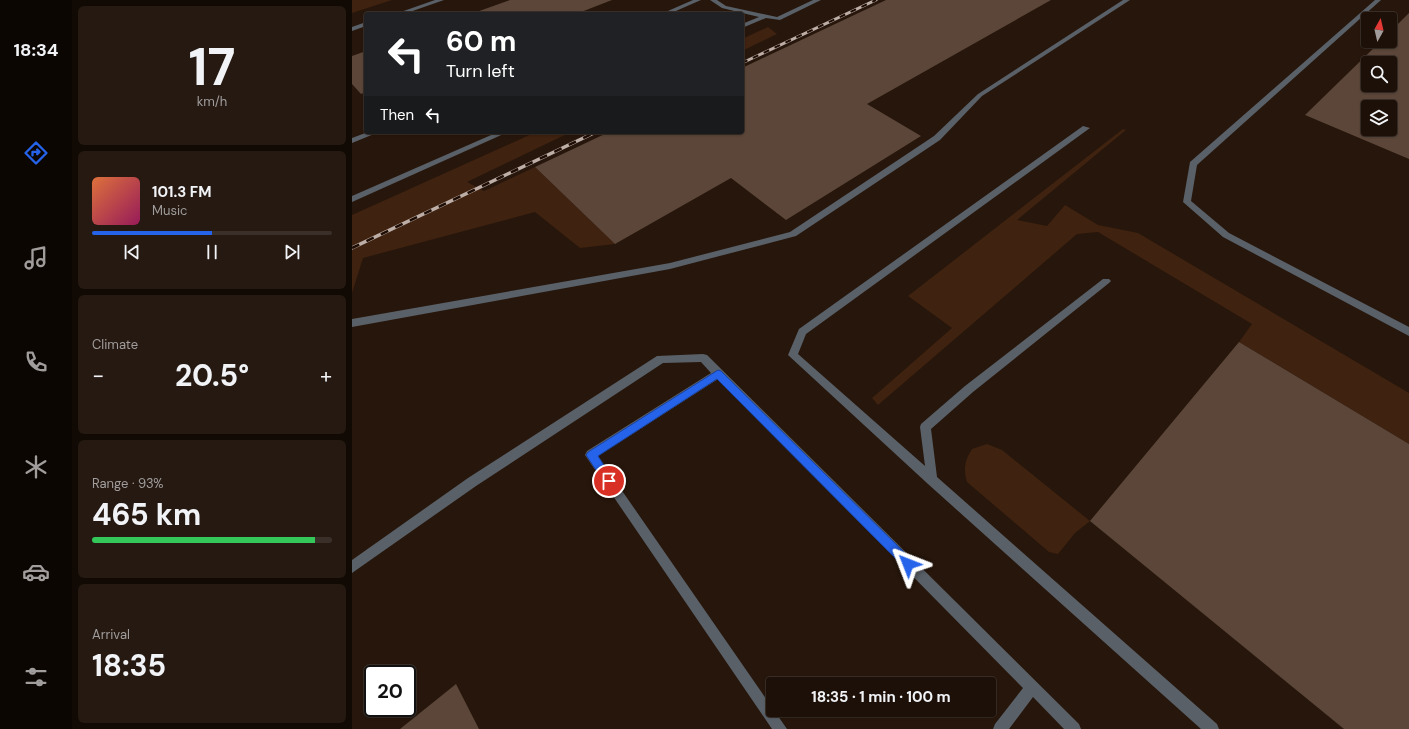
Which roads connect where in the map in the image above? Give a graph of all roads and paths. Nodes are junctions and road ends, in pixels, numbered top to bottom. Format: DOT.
graph roads {
  1 [pos="440,0"];
  2 [pos="698,0"];
  3 [pos="713,0"];
  4 [pos="818,0"];
  5 [pos="1127,0"];
  6 [pos="1378,0"];
  7 [pos="404,12"];
  8 [pos="669,12"];
  9 [pos="766,16"];
  10 [pos="364,25"];
  11 [pos="744,25"];
  12 [pos="352,29"];
  13 [pos="1086,128"];
  14 [pos="370,134"];
  15 [pos="499,134"];
  16 [pos="352,141"];
  17 [pos="352,199"];
  18 [pos="1106,281"];
  19 [pos="352,323"];
  20 [pos="1409,332"];
  21 [pos="718,374"];
  22 [pos="932,480"];
  23 [pos="352,567"];
  24 [pos="1032,687"];
  25 [pos="780,729"];
  26 [pos="1000,729"];
  27 [pos="1074,729"];
  28 [pos="1212,729"];
  1 -- 7 [label="lane"];
  2 -- 8 [label="lane"];
  3 -- 9 [label="lane"];
  4 -- 9 [label="lane"];
  5 -- 19 [label="lane"];
  6 -- 20 [label="lane"];
  9 -- 11 [label="lane"];
  10 -- 12 [label="lane"];
  13 -- 22 [label="lane"];
  14 -- 16 [label="lane"];
  15 -- 17 [label="lane"];
  18 -- 22 [label="lane"];
  21 -- 23 [label="lane"];
  21 -- 24 [label="lane"];
  21 -- 25 [label="lane"];
  22 -- 28 [label="lane"];
  24 -- 26 [label="lane"];
  24 -- 27 [label="lane"];
}
